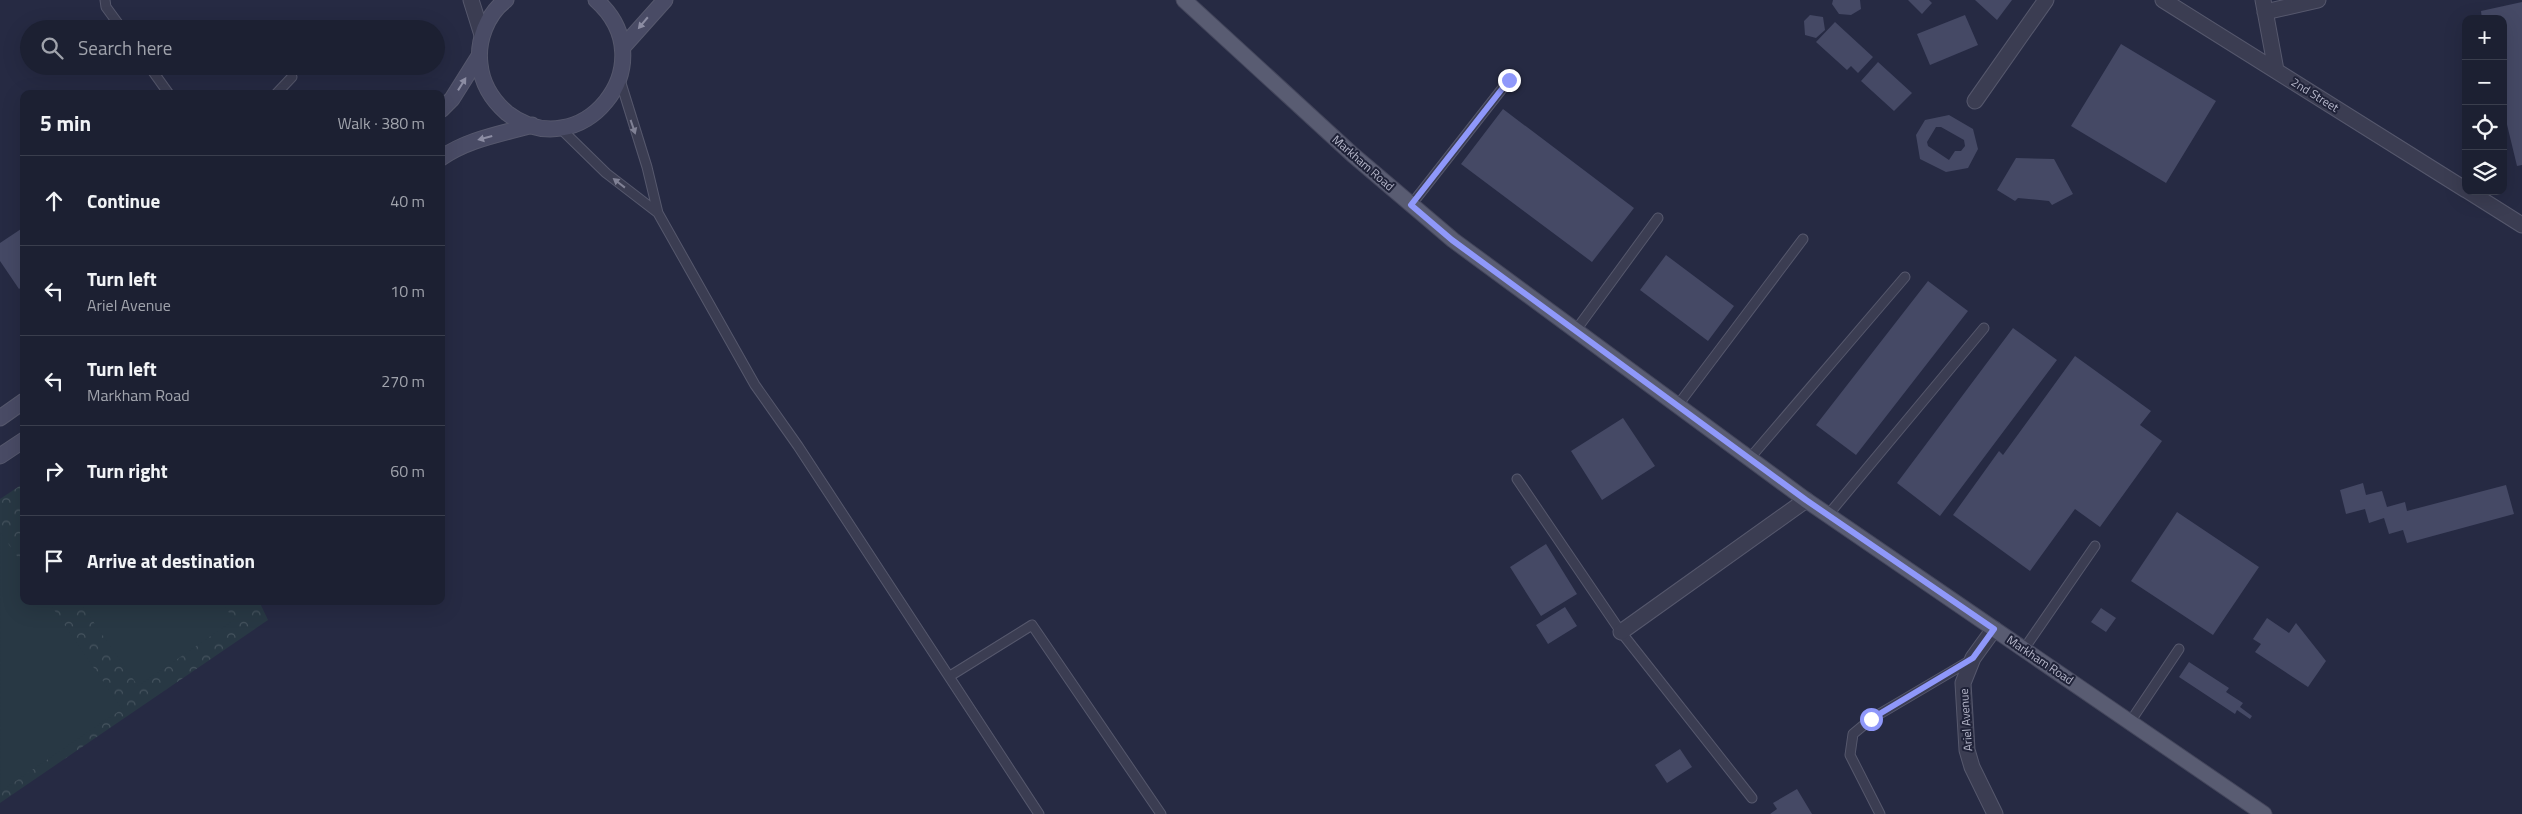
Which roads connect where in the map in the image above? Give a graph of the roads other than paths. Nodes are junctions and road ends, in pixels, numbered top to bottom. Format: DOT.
graph roads {
  1 [pos="105,0"];
  2 [pos="471,0"];
  3 [pos="506,0"];
  4 [pos="596,0"];
  5 [pos="665,0"];
  6 [pos="1184,0"];
  7 [pos="2046,0"];
  8 [pos="2163,0"];
  9 [pos="2318,0"];
  10 [pos="2264,6"];
  11 [pos="115,20"];
  12 [pos="482,35"];
  13 [pos="623,46"];
  14 [pos="479,56"];
  15 [pos="2276,70"];
  16 [pos="155,75"];
  17 [pos="292,77"];
  18 [pos="620,80"];
  19 [pos="1509,80"];
  20 [pos="166,90"];
  21 [pos="280,90"];
  22 [pos="1975,101"];
  23 [pos="445,106"];
  24 [pos="532,125"];
  25 [pos="560,128"];
  26 [pos="445,155"];
  27 [pos="2462,188"];
  28 [pos="2473,195"];
  29 [pos="1411,205"];
  30 [pos="658,213"];
  31 [pos="1658,218"];
  32 [pos="2522,225"];
  33 [pos="1803,239"];
  34 [pos="1905,277"];
  35 [pos="1984,328"];
  36 [pos="1576,330"];
  37 [pos="20,405"];
  38 [pos="1678,405"];
  39 [pos="0,418"];
  40 [pos="20,443"];
  41 [pos="0,456"];
  42 [pos="1750,458"];
  43 [pos="1517,479"];
  44 [pos="1806,500"];
  45 [pos="1828,515"];
  46 [pos="2095,546"];
  47 [pos="1994,629"];
  48 [pos="1621,632"];
  49 [pos="2024,648"];
  50 [pos="2179,649"];
  51 [pos="1973,658"];
  52 [pos="950,676"];
  53 [pos="2130,722"];
  54 [pos="1752,798"];
  55 [pos="1039,814"];
  56 [pos="1161,814"];
  57 [pos="1880,814"];
  58 [pos="1995,814"];
  59 [pos="2264,814"];
  1 -- 11 [label="lane"];
  2 -- 12 [label="street"];
  3 -- 12 [label="main road"];
  4 -- 13 [label="main road"];
  5 -- 13 [label="main road, one-way"];
  6 -- 29 [label="main road, Markham Road"];
  7 -- 22 [label="street"];
  8 -- 15 [label="street, 2nd Street"];
  9 -- 10 [label="street"];
  10 -- 15 [label="street"];
  12 -- 14 [label="main road"];
  13 -- 18 [label="main road"];
  23 -- 14 [label="main road, one-way"];
  14 -- 24 [label="main road"];
  15 -- 27 [label="street, 2nd Street"];
  16 -- 20 [label="lane"];
  17 -- 21 [label="lane"];
  18 -- 25 [label="main road"];
  18 -- 30 [label="lane, one-way"];
  19 -- 29 [label="lane"];
  24 -- 25 [label="main road"];
  24 -- 26 [label="main road, one-way"];
  30 -- 25 [label="lane, one-way"];
  28 -- 32 [label="street, 2nd Street"];
  29 -- 36 [label="main road, Markham Road"];
  30 -- 52 [label="lane"];
  31 -- 36 [label="lane"];
  33 -- 38 [label="lane"];
  34 -- 42 [label="lane"];
  35 -- 45 [label="lane"];
  36 -- 38 [label="main road, Markham Road"];
  37 -- 39 [label="main road"];
  38 -- 42 [label="main road, Markham Road"];
  40 -- 41 [label="main road"];
  42 -- 44 [label="main road, Markham Road"];
  43 -- 48 [label="lane"];
  44 -- 45 [label="main road, Markham Road"];
  44 -- 48 [label="street"];
  45 -- 47 [label="main road, Markham Road"];
  46 -- 49 [label="lane"];
  47 -- 49 [label="main road, Markham Road"];
  47 -- 51 [label="street, Ariel Avenue"];
  48 -- 54 [label="lane"];
  49 -- 53 [label="main road, Markham Road"];
  50 -- 53 [label="lane"];
  51 -- 57 [label="lane"];
  51 -- 58 [label="street, Ariel Avenue"];
  52 -- 55 [label="lane"];
  52 -- 56 [label="lane"];
  53 -- 59 [label="main road, Markham Road"];
}
